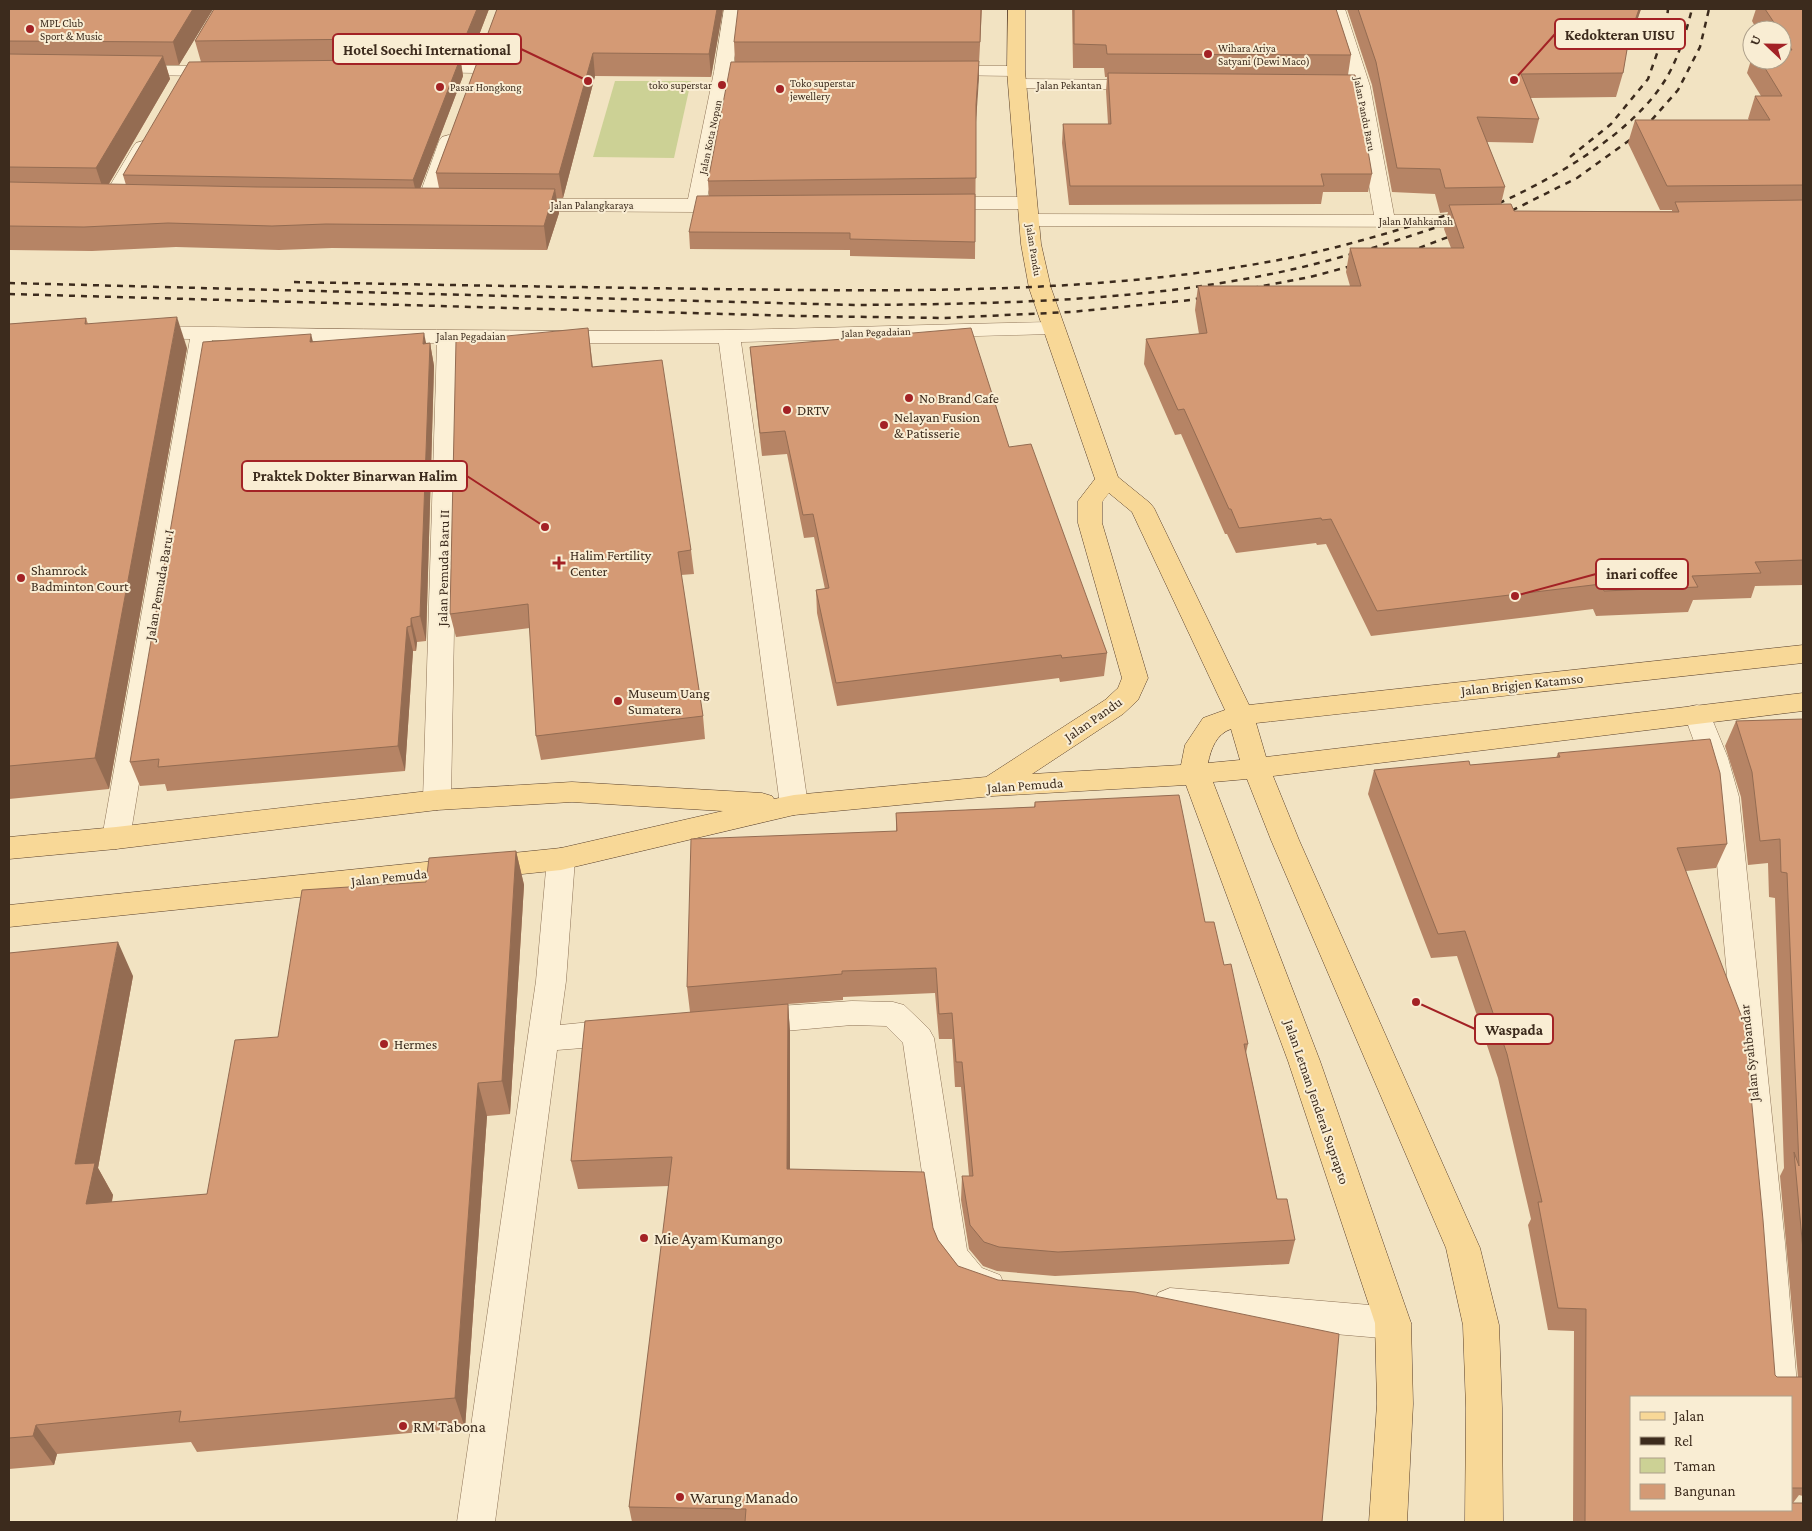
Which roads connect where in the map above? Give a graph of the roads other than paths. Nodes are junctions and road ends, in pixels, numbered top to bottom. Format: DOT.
graph roads {
  1 [pos="733,9"];
  2 [pos="1016,9"];
  3 [pos="1336,9"];
  4 [pos="190,64"];
  5 [pos="403,68"];
  6 [pos="233,70"];
  7 [pos="117,71"];
  8 [pos="928,71"];
  9 [pos="723,72"];
  10 [pos="782,72"];
  11 [pos="1017,78"];
  12 [pos="1165,85"];
  13 [pos="470,86"];
  14 [pos="1302,86"];
  15 [pos="1361,86"];
  16 [pos="176,89"];
  17 [pos="456,123"];
  18 [pos="152,131"];
  19 [pos="113,199"];
  20 [pos="919,204"];
  21 [pos="425,205"];
  22 [pos="503,205"];
  23 [pos="754,205"];
  24 [pos="696,206"];
  25 [pos="1028,211"];
  26 [pos="1499,220"];
  27 [pos="1385,221"];
  28 [pos="1053,328"];
  29 [pos="125,332"];
  30 [pos="202,332"];
  31 [pos="448,336"];
  32 [pos="729,336"];
  33 [pos="1107,480"];
  34 [pos="1803,654"];
  35 [pos="1803,702"];
  36 [pos="1697,714"];
  37 [pos="1240,715"];
  38 [pos="1256,768"];
  39 [pos="1196,774"];
  40 [pos="993,786"];
  41 [pos="437,800"];
  42 [pos="794,805"];
  43 [pos="116,838"];
  44 [pos="9,848"];
  45 [pos="561,859"];
  46 [pos="9,916"];
  47 [pos="724,1023"];
  48 [pos="647,1030"];
  49 [pos="543,1038"];
  50 [pos="1017,1291"];
  51 [pos="1136,1301"];
  52 [pos="1393,1322"];
  53 [pos="1780,1396"];
  54 [pos="476,1522"];
  55 [pos="1388,1522"];
  56 [pos="1484,1522"];
  1 -- 9 [label="street, Jalan Kota Nopan"];
  2 -- 11 [label="main road, Jalan Pandu"];
  3 -- 15 [label="street, Jalan Pandu Baru"];
  4 -- 6 [label="street"];
  4 -- 7 [label="street"];
  4 -- 16 [label="street"];
  5 -- 13 [label="street"];
  8 -- 11 [label="street, Jalan Pekantan"];
  9 -- 10 [label="street"];
  9 -- 24 [label="street, Jalan Kota Nopan"];
  11 -- 12 [label="street, Jalan Pekantan"];
  11 -- 25 [label="main road, Jalan Pandu"];
  14 -- 15 [label="street"];
  15 -- 27 [label="street, Jalan Pandu Baru"];
  17 -- 21 [label="street"];
  18 -- 19 [label="street"];
  20 -- 25 [label="street"];
  22 -- 24 [label="street, Jalan Palangkaraya"];
  23 -- 24 [label="street, Jalan Palangkaraya"];
  25 -- 27 [label="street, Jalan Mahkamah"];
  25 -- 28 [label="main road, Jalan Pandu"];
  26 -- 27 [label="street, Jalan Mahkamah"];
  28 -- 32 [label="street, Jalan Pegadaian"];
  28 -- 33 [label="main road, Jalan Pandu"];
  29 -- 30 [label="street, Jalan Pegadaian"];
  30 -- 31 [label="street, Jalan Pegadaian"];
  30 -- 43 [label="street, Jalan Pemuda Baru I"];
  31 -- 32 [label="street, Jalan Pegadaian"];
  31 -- 41 [label="street, Jalan Pemuda Baru II"];
  32 -- 42 [label="street"];
  33 -- 37 [label="main road"];
  33 -- 40 [label="main road, Jalan Pandu"];
  34 -- 37 [label="main road, Jalan Brigjen Katamso"];
  35 -- 36 [label="main road"];
  36 -- 38 [label="main road"];
  36 -- 53 [label="street, Jalan Syahbandar"];
  37 -- 38 [label="main road"];
  37 -- 39 [label="main road, Jalan Letnan Jenderal Suprapto"];
  38 -- 39 [label="main road, Jalan Pemuda"];
  38 -- 56 [label="main road"];
  39 -- 40 [label="main road, Jalan Pemuda"];
  39 -- 52 [label="main road, Jalan Letnan Jenderal Suprapto"];
  40 -- 42 [label="main road, Jalan Pemuda"];
  41 -- 42 [label="main road, Jalan Pemuda"];
  41 -- 43 [label="main road, Jalan Pemuda"];
  42 -- 45 [label="main road, Jalan Pemuda"];
  43 -- 44 [label="main road, Jalan Pemuda"];
  45 -- 46 [label="main road, Jalan Pemuda"];
  45 -- 49 [label="street"];
  47 -- 50 [label="street"];
  48 -- 49 [label="street"];
  49 -- 54 [label="street"];
  51 -- 52 [label="street"];
  52 -- 55 [label="main road, Jalan Letnan Jenderal Suprapto"];
}
